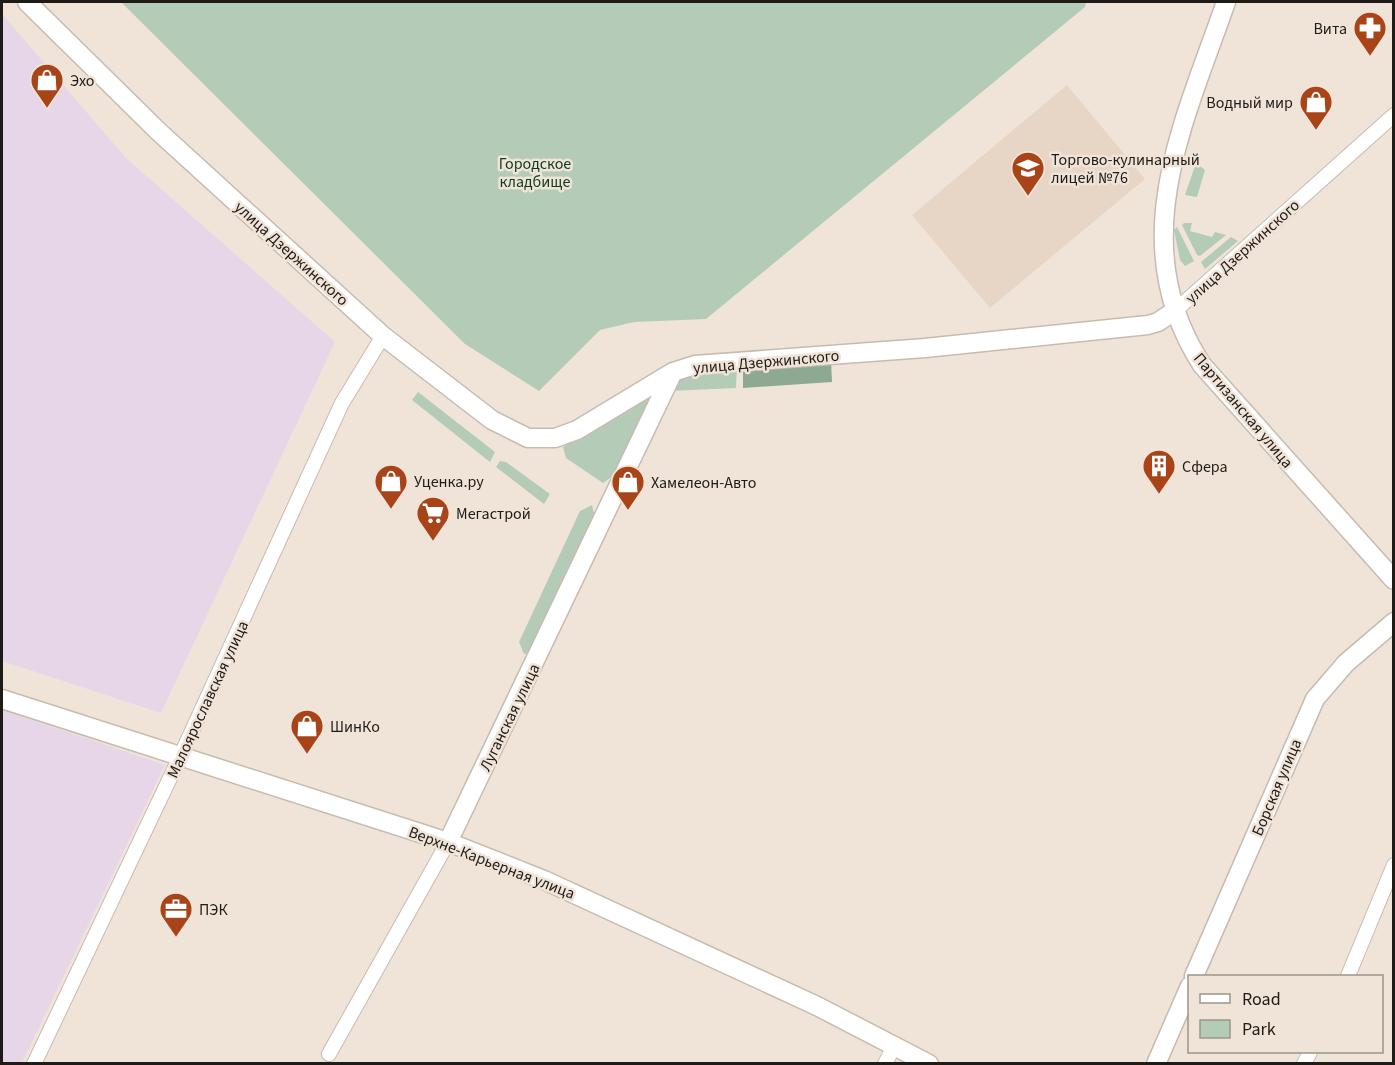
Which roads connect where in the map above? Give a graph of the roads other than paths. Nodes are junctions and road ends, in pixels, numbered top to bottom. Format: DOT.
graph roads {
  1 [pos="27,2"];
  2 [pos="1226,2"];
  3 [pos="1394,115"];
  4 [pos="1176,310"];
  5 [pos="382,336"];
  6 [pos="674,372"];
  7 [pos="1394,580"];
  8 [pos="1394,622"];
  9 [pos="2,699"];
  10 [pos="180,757"];
  11 [pos="448,842"];
  12 [pos="1394,865"];
  13 [pos="1194,975"];
  14 [pos="1348,975"];
  15 [pos="1188,991"];
  16 [pos="895,1044"];
  17 [pos="329,1054"];
  18 [pos="34,1064"];
  19 [pos="885,1064"];
  20 [pos="929,1064"];
  21 [pos="1156,1064"];
  1 -- 5 [label="street, улица Дзержинского"];
  2 -- 4 [label="street, Партизанская улица"];
  3 -- 4 [label="street, улица Дзержинского"];
  4 -- 6 [label="street, улица Дзержинского"];
  4 -- 7 [label="street, Партизанская улица"];
  5 -- 6 [label="street, улица Дзержинского"];
  5 -- 10 [label="street, Малоярославская улица"];
  6 -- 11 [label="street, Луганская улица"];
  8 -- 13 [label="street, Борская улица"];
  9 -- 10 [label="street, Верхне-Карьерная улица"];
  10 -- 11 [label="street, Верхне-Карьерная улица"];
  10 -- 18 [label="street, Малоярославская улица"];
  11 -- 16 [label="street, Верхне-Карьерная улица"];
  11 -- 17 [label="street, Луганская улица"];
  12 -- 14 [label="street"];
  15 -- 21 [label="street"];
  16 -- 19 [label="street"];
  16 -- 20 [label="street, Верхне-Карьерная улица"];
}
